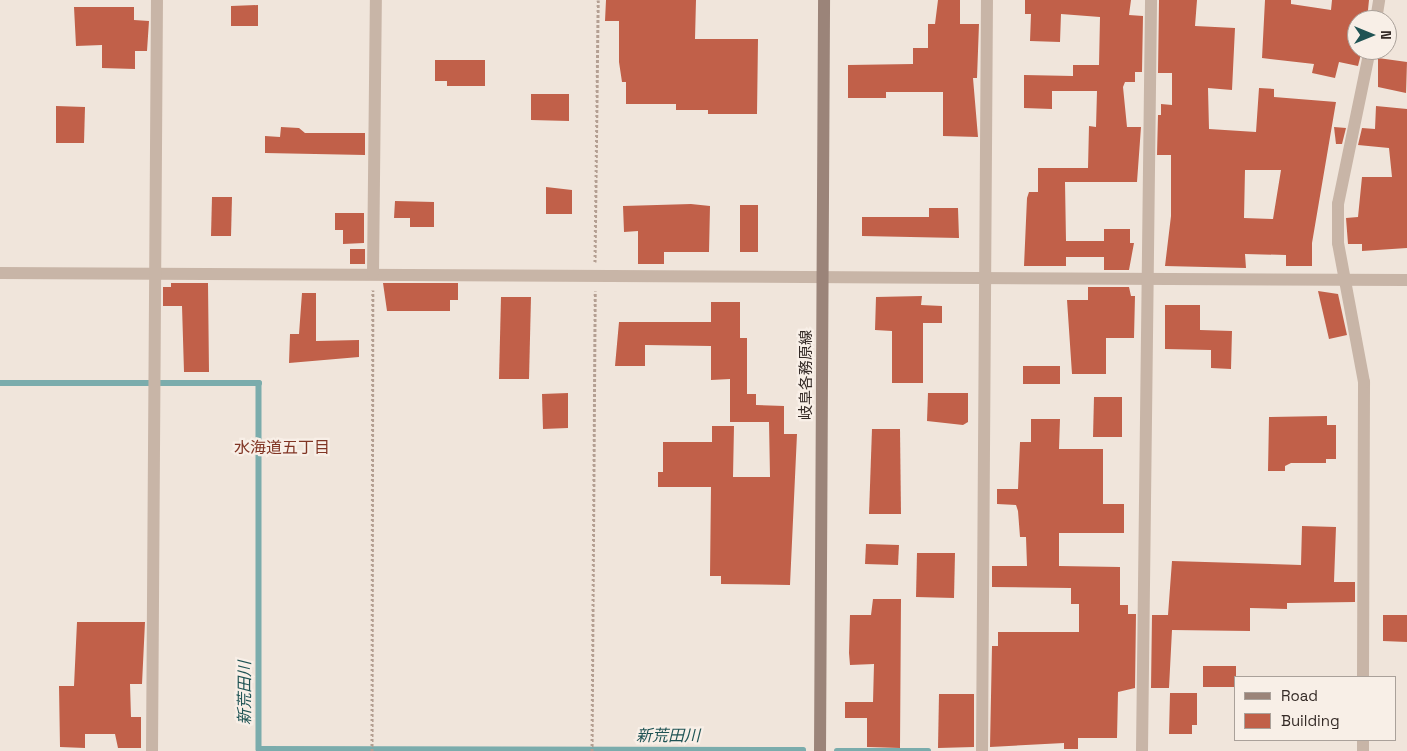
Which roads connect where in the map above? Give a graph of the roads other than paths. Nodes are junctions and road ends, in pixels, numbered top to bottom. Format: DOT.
graph roads {
  1 [pos="156,0"];
  2 [pos="376,0"];
  3 [pos="824,0"];
  4 [pos="987,0"];
  5 [pos="1151,0"];
  6 [pos="1368,60"];
  7 [pos="0,272"];
  8 [pos="154,273"];
  9 [pos="373,274"];
  10 [pos="822,279"];
  11 [pos="984,279"];
  12 [pos="1407,280"];
  13 [pos="1145,281"];
  14 [pos="1344,281"];
  15 [pos="1363,676"];
  16 [pos="982,745"];
  17 [pos="1142,745"];
  18 [pos="152,751"];
  19 [pos="820,751"];
  1 -- 8 [label="street"];
  2 -- 9 [label="street"];
  3 -- 10 [label="main road, 岐阜各務原線"];
  4 -- 11 [label="street"];
  5 -- 13 [label="street"];
  6 -- 14 [label="street"];
  7 -- 8 [label="street"];
  8 -- 9 [label="street"];
  8 -- 18 [label="street"];
  9 -- 10 [label="street"];
  10 -- 11 [label="street"];
  10 -- 19 [label="main road, 岐阜各務原線"];
  11 -- 13 [label="street"];
  11 -- 16 [label="street"];
  12 -- 14 [label="street"];
  13 -- 14 [label="street"];
  13 -- 17 [label="street"];
  14 -- 15 [label="street"];
}
